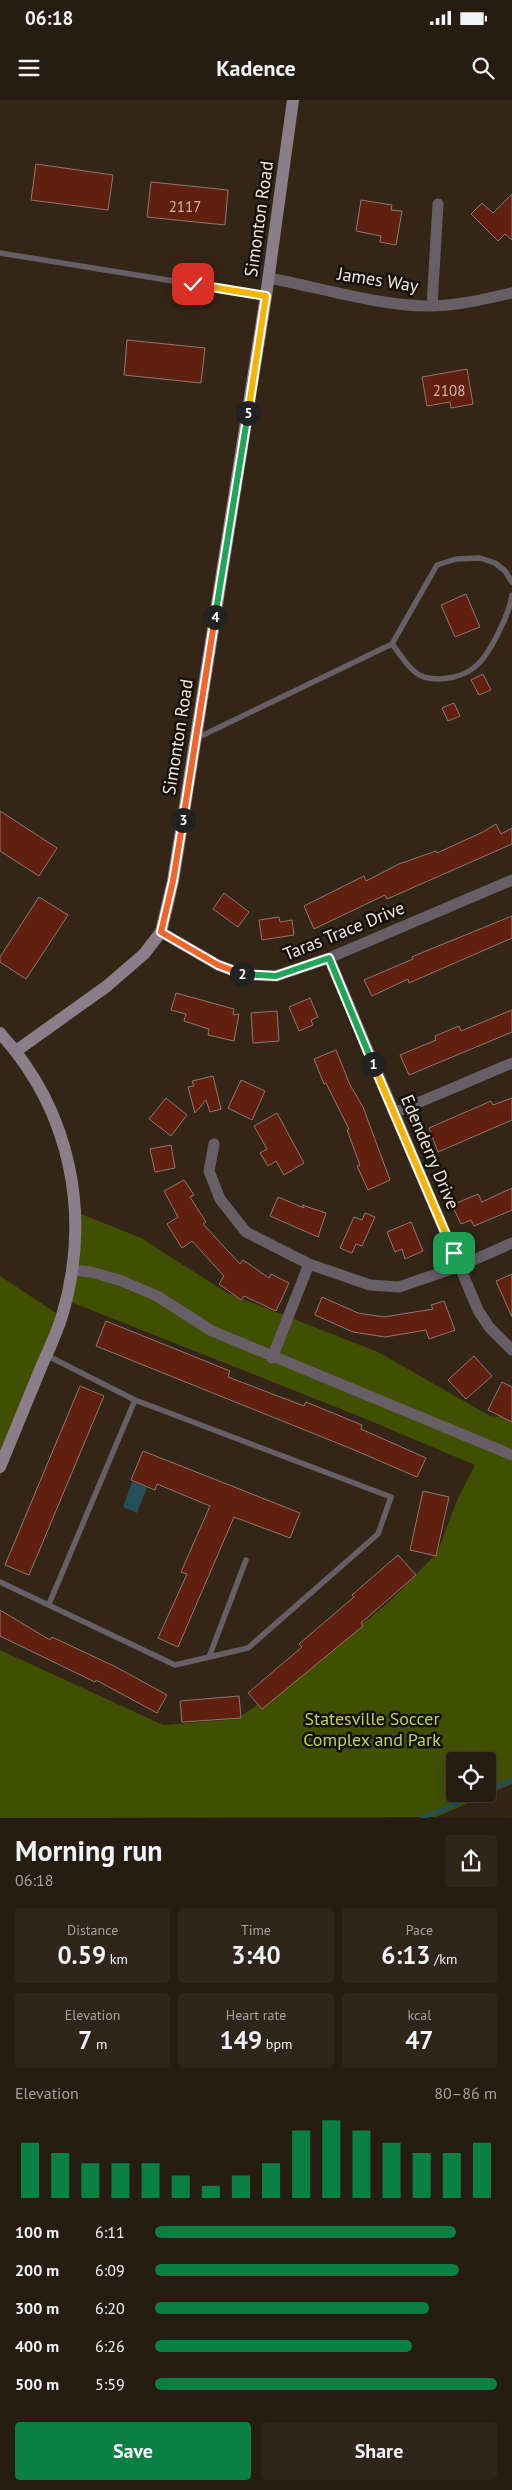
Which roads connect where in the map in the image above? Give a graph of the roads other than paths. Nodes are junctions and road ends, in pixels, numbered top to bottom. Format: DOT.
graph roads {
  1 [pos="293,100"];
  2 [pos="438,204"];
  3 [pos="0,252"];
  4 [pos="269,278"];
  5 [pos="512,293"];
  6 [pos="266,296"];
  7 [pos="432,306"];
  8 [pos="512,582"];
  9 [pos="512,595"];
  10 [pos="392,644"];
  11 [pos="195,739"];
  12 [pos="512,880"];
  13 [pos="161,932"];
  14 [pos="329,958"];
  15 [pos="0,1033"];
  16 [pos="16,1050"];
  17 [pos="512,1063"];
  18 [pos="394,1113"];
  19 [pos="214,1144"];
  20 [pos="512,1243"];
  21 [pos="309,1264"];
  22 [pos="460,1266"];
  23 [pos="72,1270"];
  24 [pos="512,1350"];
  25 [pos="46,1355"];
  26 [pos="272,1358"];
  27 [pos="135,1400"];
  28 [pos="512,1455"];
  29 [pos="0,1467"];
  30 [pos="246,1560"];
  31 [pos="0,1582"];
  32 [pos="49,1604"];
  33 [pos="209,1657"];
  1 -- 4 [label="street, Simonton Road"];
  2 -- 7 [label="street"];
  3 -- 6 [label="lane"];
  4 -- 6 [label="street, Simonton Road"];
  4 -- 7 [label="street, James Way"];
  5 -- 7 [label="street, James Way"];
  6 -- 11 [label="street, Simonton Road"];
  8 -- 10 [label="lane"];
  9 -- 10 [label="lane"];
  10 -- 11 [label="lane"];
  11 -- 13 [label="street, Simonton Road"];
  12 -- 14 [label="street, Taras Trace Drive"];
  13 -- 14 [label="street, Taras Trace Drive"];
  13 -- 16 [label="street, Simonton Road"];
  14 -- 18 [label="street, Edenderry Drive"];
  15 -- 16 [label="street"];
  16 -- 23 [label="street"];
  17 -- 18 [label="street"];
  18 -- 22 [label="street, Edenderry Drive"];
  19 -- 21 [label="street"];
  20 -- 22 [label="street"];
  21 -- 22 [label="street"];
  21 -- 26 [label="street"];
  22 -- 24 [label="street, Edenderry Drive"];
  23 -- 25 [label="street"];
  23 -- 26 [label="street"];
  25 -- 27 [label="lane"];
  25 -- 29 [label="street"];
  26 -- 28 [label="street"];
  27 -- 32 [label="lane"];
  27 -- 33 [label="lane"];
  30 -- 33 [label="lane"];
  31 -- 32 [label="lane"];
  32 -- 33 [label="lane"];
}
